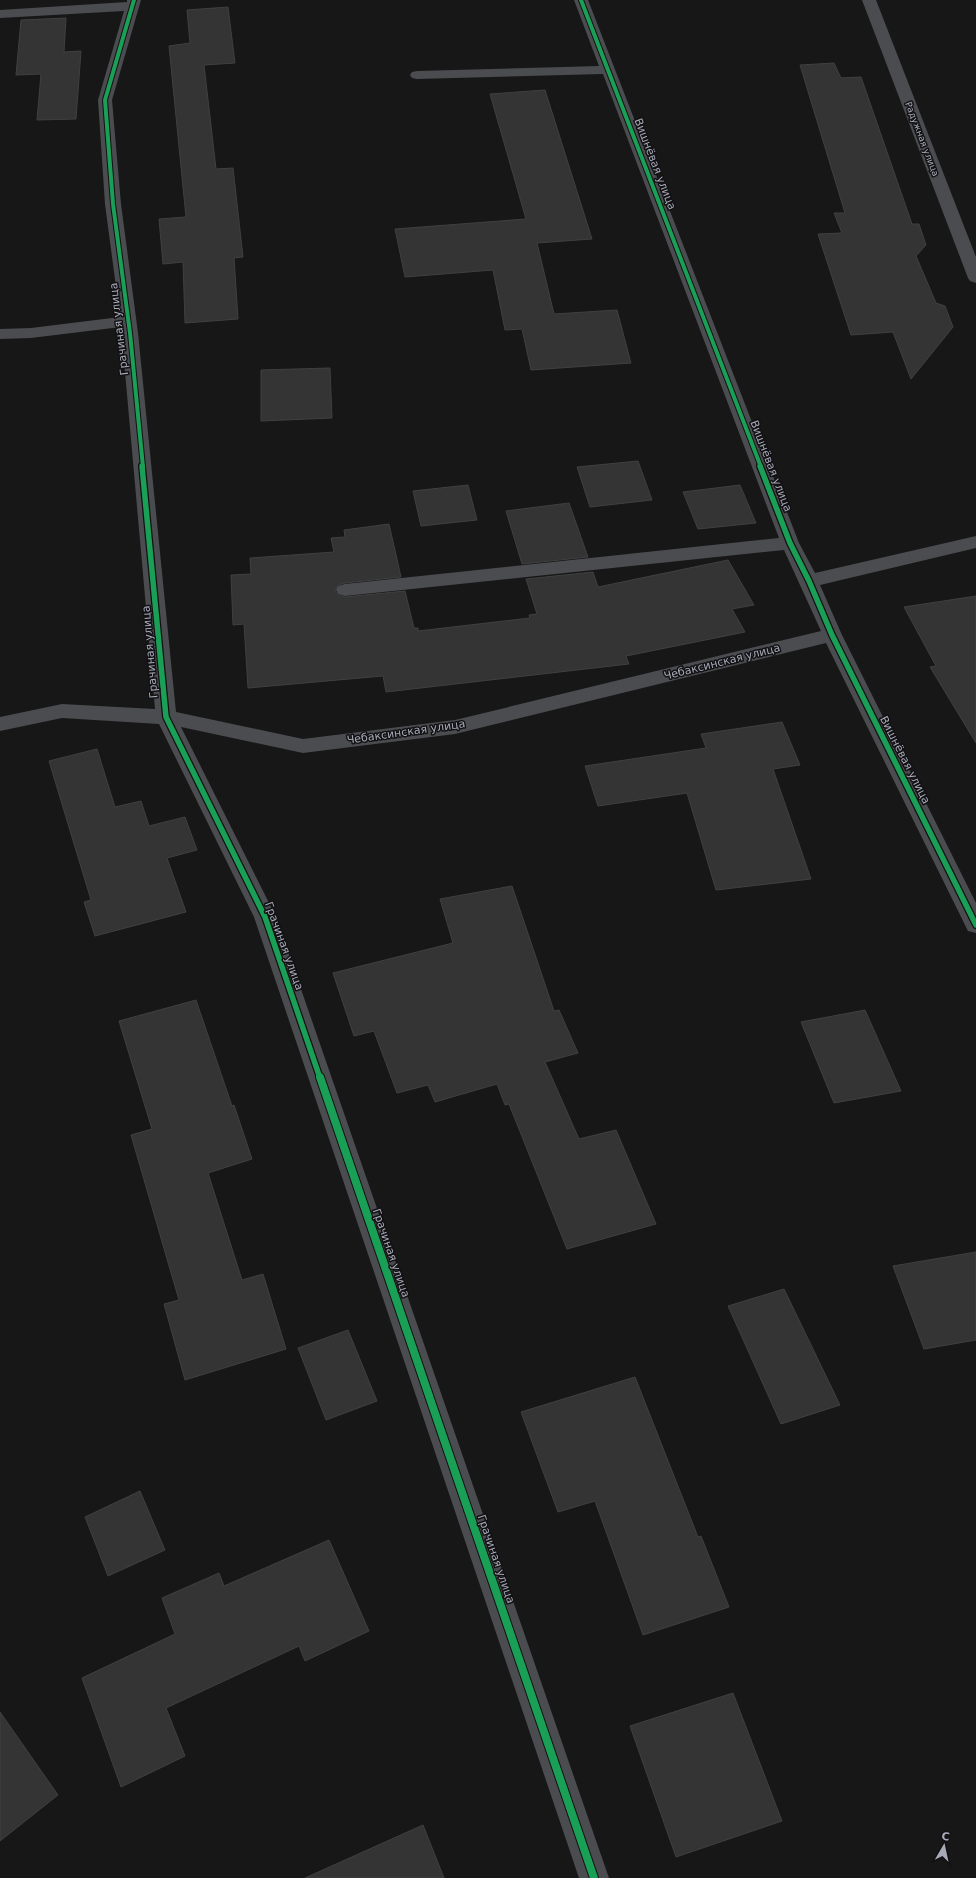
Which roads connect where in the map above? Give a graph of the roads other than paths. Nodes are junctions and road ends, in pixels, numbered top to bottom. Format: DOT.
graph roads {
  1 [pos="581,0"];
  2 [pos="869,0"];
  3 [pos="132,3"];
  4 [pos="0,14"];
  5 [pos="608,70"];
  6 [pos="417,74"];
  7 [pos="976,278"];
  8 [pos="128,321"];
  9 [pos="0,334"];
  10 [pos="976,542"];
  11 [pos="790,543"];
  12 [pos="809,581"];
  13 [pos="345,590"];
  14 [pos="832,635"];
  15 [pos="166,717"];
  16 [pos="0,724"];
  17 [pos="976,925"];
  18 [pos="594,1878"];
  1 -- 5 [label="street, Вишнёвая улица"];
  2 -- 7 [label="street, Радужная улица"];
  3 -- 4 [label="street"];
  3 -- 8 [label="street, Грачиная улица"];
  5 -- 6 [label="street"];
  5 -- 11 [label="street, Вишнёвая улица"];
  8 -- 9 [label="street"];
  8 -- 15 [label="street, Грачиная улица"];
  10 -- 12 [label="street"];
  11 -- 12 [label="street, Вишнёвая улица"];
  11 -- 13 [label="street"];
  12 -- 14 [label="street, Вишнёвая улица"];
  14 -- 15 [label="street, Чебаксинская улица"];
  14 -- 17 [label="street, Вишнёвая улица"];
  15 -- 16 [label="street, Чебаксинская улица"];
  15 -- 18 [label="street, Грачиная улица"];
}
